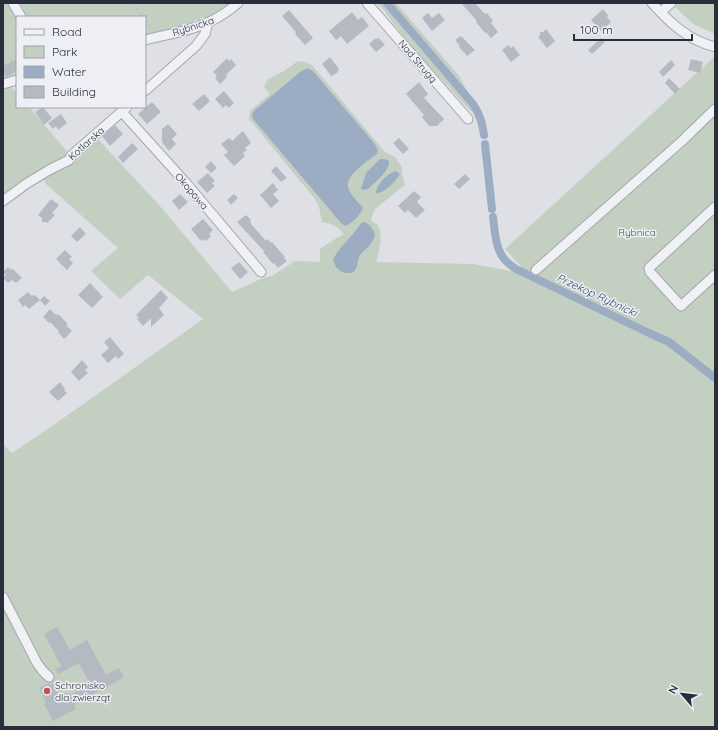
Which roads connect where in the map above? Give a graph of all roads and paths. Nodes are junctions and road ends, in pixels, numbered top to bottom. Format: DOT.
graph roads {
  1 [pos="13,3"];
  2 [pos="132,3"];
  3 [pos="238,3"];
  4 [pos="367,3"];
  5 [pos="652,3"];
  6 [pos="671,3"];
  7 [pos="660,12"];
  8 [pos="20,16"];
  9 [pos="142,16"];
  10 [pos="146,20"];
  11 [pos="208,23"];
  12 [pos="158,36"];
  13 [pos="146,40"];
  14 [pos="715,47"];
  15 [pos="16,80"];
  16 [pos="3,84"];
  17 [pos="146,90"];
  18 [pos="125,109"];
  19 [pos="715,109"];
  20 [pos="468,119"];
  21 [pos="3,202"];
  22 [pos="715,207"];
  23 [pos="536,270"];
  24 [pos="261,272"];
  25 [pos="715,275"];
  26 [pos="3,597"];
  27 [pos="49,677"];
  1 -- 8 [label="street"];
  2 -- 9 [label="path"];
  3 -- 11 [label="street, Rybnicka"];
  4 -- 20 [label="street, Nad Strugą"];
  5 -- 7 [label="street"];
  6 -- 7 [label="street"];
  7 -- 14 [label="street"];
  10 -- 12 [label="path"];
  11 -- 12 [label="street, Rybnicka"];
  11 -- 17 [label="street"];
  12 -- 13 [label="street, Rybnicka"];
  15 -- 16 [label="street"];
  18 -- 21 [label="street, Kotlarska"];
  18 -- 24 [label="street, Okopowa"];
  19 -- 23 [label="street"];
  22 -- 25 [label="street"];
  26 -- 27 [label="street"];
}
